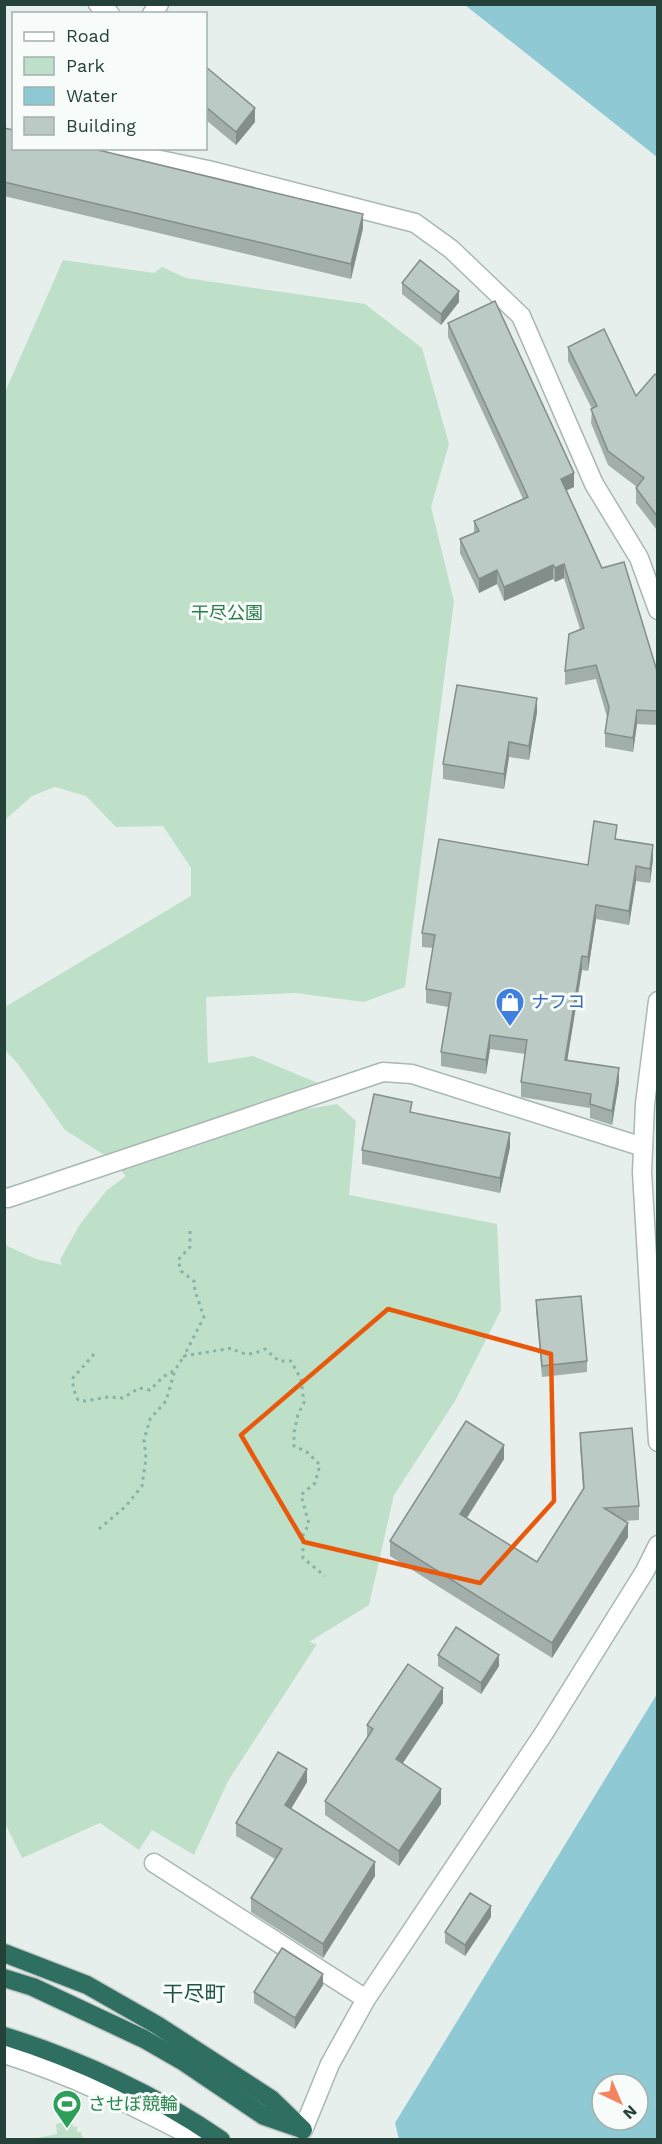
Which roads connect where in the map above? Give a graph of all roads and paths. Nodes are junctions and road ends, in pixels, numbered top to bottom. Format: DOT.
graph roads {
  1 [pos="113,150"];
  2 [pos="657,610"];
  3 [pos="657,1001"];
  4 [pos="643,1147"];
  5 [pos="4,1197"];
  6 [pos="190,1231"];
  7 [pos="94,1354"];
  8 [pos="184,1356"];
  9 [pos="175,1370"];
  10 [pos="657,1442"];
  11 [pos="99,1529"];
  12 [pos="657,1545"];
  13 [pos="324,1576"];
  14 [pos="154,1863"];
  15 [pos="4,1953"];
  16 [pos="4,1978"];
  17 [pos="366,1999"];
  18 [pos="4,2036"];
  19 [pos="4,2054"];
  20 [pos="303,2130"];
  21 [pos="200,2139"];
  22 [pos="221,2139"];
  1 -- 2 [label="street"];
  3 -- 4 [label="street"];
  4 -- 5 [label="street"];
  4 -- 10 [label="street"];
  6 -- 8 [label="path"];
  7 -- 9 [label="path"];
  8 -- 9 [label="path"];
  8 -- 13 [label="path"];
  9 -- 11 [label="path"];
  12 -- 17 [label="street"];
  14 -- 17 [label="street"];
  15 -- 20 [label="highway"];
  16 -- 20 [label="highway"];
  17 -- 20 [label="street"];
  18 -- 22 [label="highway"];
  19 -- 21 [label="street"];
}
